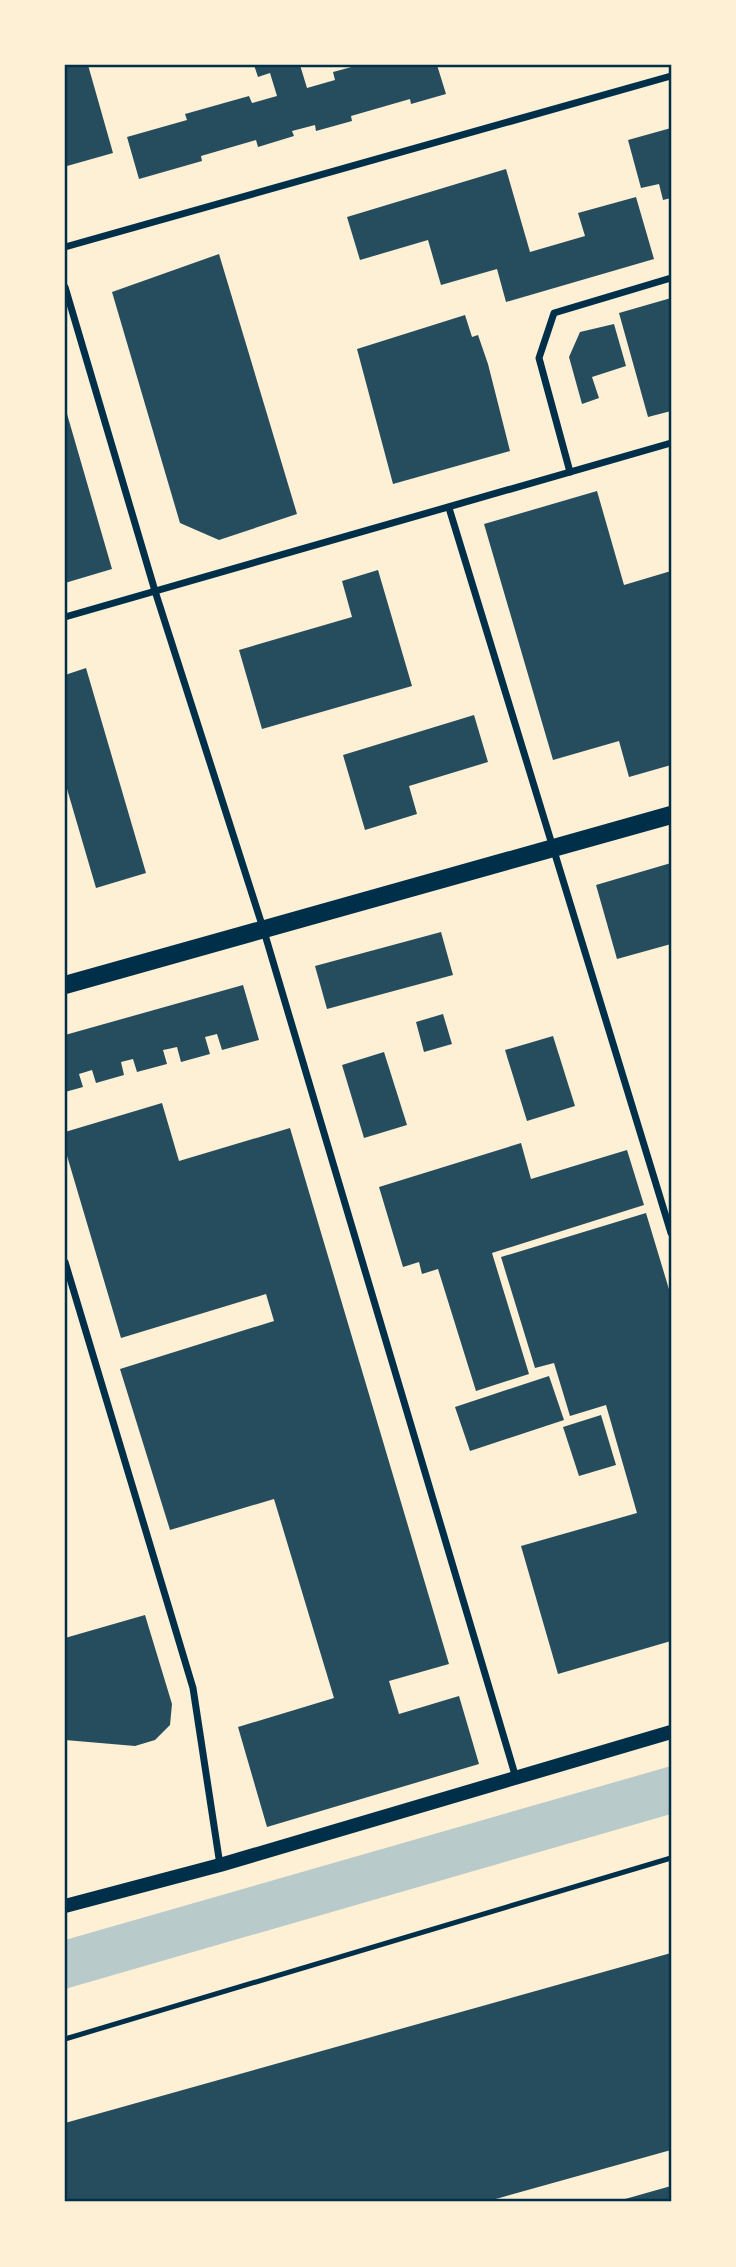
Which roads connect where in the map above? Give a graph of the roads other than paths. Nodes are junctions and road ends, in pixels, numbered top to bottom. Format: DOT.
graph roads {
  1 [pos="671,76"];
  2 [pos="65,247"];
  3 [pos="671,278"];
  4 [pos="65,287"];
  5 [pos="671,443"];
  6 [pos="570,472"];
  7 [pos="449,508"];
  8 [pos="155,591"];
  9 [pos="65,617"];
  10 [pos="671,815"];
  11 [pos="554,847"];
  12 [pos="263,928"];
  13 [pos="65,985"];
  14 [pos="671,1233"];
  15 [pos="65,1262"];
  16 [pos="671,1732"];
  17 [pos="516,1777"];
  18 [pos="671,1858"];
  19 [pos="220,1866"];
  20 [pos="65,1906"];
  21 [pos="65,2039"];
  1 -- 2 [label="street"];
  3 -- 6 [label="street"];
  4 -- 8 [label="street"];
  5 -- 6 [label="street"];
  6 -- 7 [label="street"];
  7 -- 8 [label="street"];
  7 -- 11 [label="street"];
  8 -- 9 [label="street"];
  8 -- 12 [label="street"];
  10 -- 11 [label="main road"];
  11 -- 12 [label="main road"];
  11 -- 14 [label="street"];
  12 -- 13 [label="main road"];
  12 -- 17 [label="street"];
  15 -- 19 [label="street"];
  16 -- 17 [label="main road"];
  17 -- 19 [label="main road"];
  18 -- 21 [label="lane"];
  19 -- 20 [label="main road"];
}
